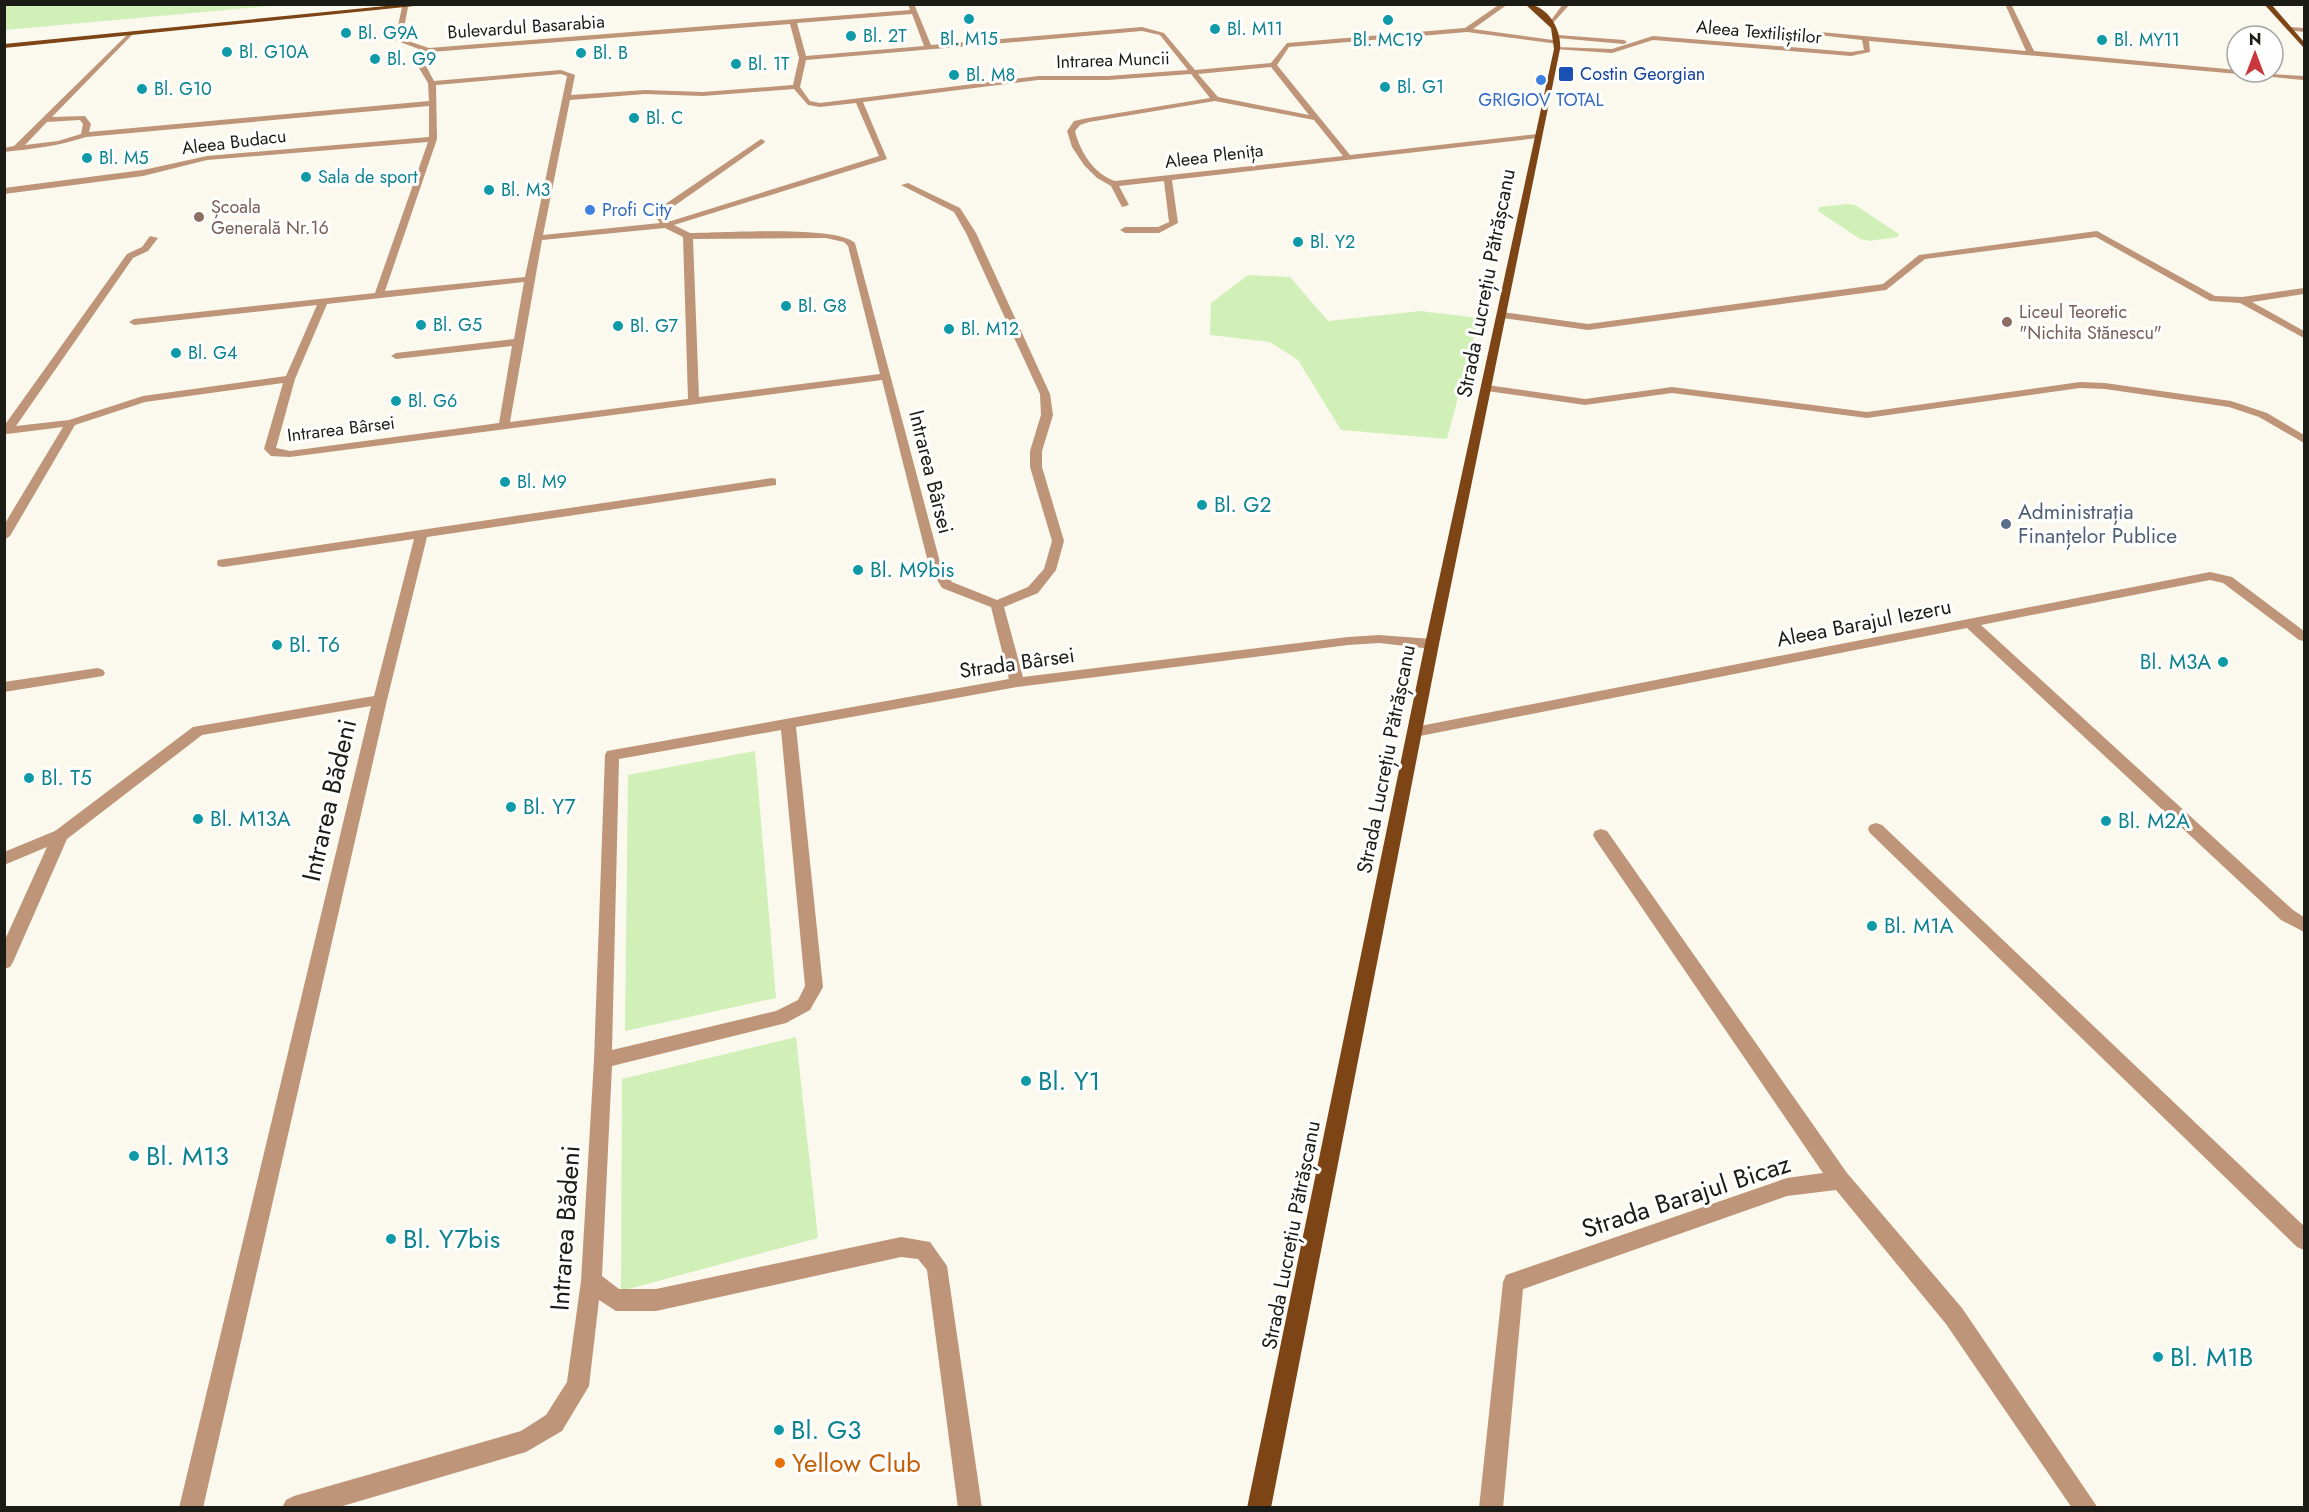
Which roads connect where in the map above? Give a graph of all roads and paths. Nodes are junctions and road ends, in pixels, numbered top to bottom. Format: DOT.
graph roads {
  1 [pos="432,4"];
  2 [pos="911,4"];
  3 [pos="1505,4"];
  4 [pos="1528,4"];
  5 [pos="1567,4"];
  6 [pos="2008,4"];
  7 [pos="2267,4"];
  8 [pos="405,7"];
  9 [pos="914,12"];
  10 [pos="793,22"];
  11 [pos="1551,22"];
  12 [pos="2289,29"];
  13 [pos="1467,30"];
  14 [pos="2304,30"];
  15 [pos="130,33"];
  16 [pos="1820,34"];
  17 [pos="1865,38"];
  18 [pos="1636,42"];
  19 [pos="1558,43"];
  20 [pos="4,46"];
  21 [pos="2304,46"];
  22 [pos="928,47"];
  23 [pos="428,50"];
  24 [pos="2031,53"];
  25 [pos="803,58"];
  26 [pos="1273,65"];
  27 [pos="2225,71"];
  28 [pos="1193,72"];
  29 [pos="2285,76"];
  30 [pos="2304,78"];
  31 [pos="432,83"];
  32 [pos="796,87"];
  33 [pos="566,98"];
  34 [pos="1215,99"];
  35 [pos="859,101"];
  36 [pos="432,103"];
  37 [pos="1315,118"];
  38 [pos="44,120"];
  39 [pos="85,135"];
  40 [pos="1538,135"];
  41 [pos="433,139"];
  42 [pos="761,141"];
  43 [pos="16,149"];
  44 [pos="4,150"];
  45 [pos="1348,157"];
  46 [pos="1168,178"];
  47 [pos="1114,184"];
  48 [pos="905,185"];
  49 [pos="4,191"];
  50 [pos="1125,205"];
  51 [pos="666,225"];
  52 [pos="1125,230"];
  53 [pos="688,236"];
  54 [pos="153,238"];
  55 [pos="537,238"];
  56 [pos="529,279"];
  57 [pos="2304,291"];
  58 [pos="379,295"];
  59 [pos="2242,300"];
  60 [pos="323,301"];
  61 [pos="1502,315"];
  62 [pos="134,322"];
  63 [pos="2304,335"];
  64 [pos="518,342"];
  65 [pos="396,356"];
  66 [pos="887,376"];
  67 [pos="290,379"];
  68 [pos="1487,388"];
  69 [pos="694,401"];
  70 [pos="70,423"];
  71 [pos="504,426"];
  72 [pos="6,431"];
  73 [pos="2304,441"];
  74 [pos="772,482"];
  75 [pos="422,533"];
  76 [pos="4,536"];
  77 [pos="223,563"];
  78 [pos="997,605"];
  79 [pos="1970,623"];
  80 [pos="2304,637"];
  81 [pos="1432,644"];
  82 [pos="98,673"];
  83 [pos="1017,682"];
  84 [pos="4,687"];
  85 [pos="380,700"];
  86 [pos="788,722"];
  87 [pos="1415,732"];
  88 [pos="612,755"];
  89 [pos="1876,829"];
  90 [pos="61,835"];
  91 [pos="1601,835"];
  92 [pos="4,859"];
  93 [pos="2304,925"];
  94 [pos="4,962"];
  95 [pos="603,1060"];
  96 [pos="1840,1180"];
  97 [pos="2304,1240"];
  98 [pos="591,1281"];
  99 [pos="191,1508"];
  100 [pos="294,1508"];
  101 [pos="970,1508"];
  102 [pos="1259,1508"];
  103 [pos="1491,1508"];
  104 [pos="2086,1508"];
  1 -- 8 [label="main road, Bulevardul Basarabia"];
  2 -- 9 [label="street"];
  3 -- 13 [label="street"];
  4 -- 11 [label="main road"];
  5 -- 11 [label="street"];
  6 -- 24 [label="street"];
  7 -- 12 [label="main road"];
  8 -- 15 [label="main road, Bulevardul Basarabia"];
  8 -- 23 [label="street"];
  9 -- 10 [label="street, Bulevardul Basarabia"];
  9 -- 22 [label="street"];
  10 -- 23 [label="street, Bulevardul Basarabia"];
  10 -- 25 [label="street"];
  11 -- 19 [label="main road"];
  12 -- 14 [label="street"];
  12 -- 21 [label="main road"];
  13 -- 19 [label="street"];
  13 -- 26 [label="street"];
  15 -- 20 [label="main road, Bulevardul Basarabia"];
  15 -- 38 [label="street"];
  16 -- 17 [label="street, Aleea Textiliștilor"];
  17 -- 18 [label="street, Aleea Textiliștilor"];
  17 -- 24 [label="street, Aleea Textiliștilor"];
  18 -- 19 [label="street, Aleea Textiliștilor"];
  18 -- 19 [label="street, Aleea Textiliștilor"];
  19 -- 40 [label="main road, Strada Lucrețiu Pătrășcanu"];
  22 -- 25 [label="street, Intrarea Muncii"];
  22 -- 28 [label="street, Intrarea Muncii"];
  23 -- 31 [label="street"];
  24 -- 27 [label="street, Aleea Textiliștilor"];
  25 -- 32 [label="street"];
  26 -- 28 [label="street"];
  26 -- 37 [label="street"];
  28 -- 34 [label="street"];
  28 -- 35 [label="street, Intrarea Muncii"];
  29 -- 30 [label="street, Aleea Textiliștilor"];
  31 -- 33 [label="street"];
  31 -- 36 [label="street"];
  32 -- 33 [label="street"];
  32 -- 35 [label="street, Intrarea Muncii"];
  33 -- 55 [label="street"];
  34 -- 37 [label="street"];
  34 -- 47 [label="street"];
  35 -- 51 [label="street"];
  36 -- 39 [label="street, Aleea Budacu"];
  36 -- 41 [label="street"];
  37 -- 45 [label="street"];
  38 -- 39 [label="street"];
  38 -- 43 [label="street"];
  39 -- 43 [label="street, Aleea Budacu"];
  40 -- 45 [label="street, Aleea Plenița"];
  40 -- 61 [label="main road, Strada Lucrețiu Pătrășcanu"];
  41 -- 49 [label="street, Aleea Budacu"];
  41 -- 58 [label="street"];
  42 -- 51 [label="street"];
  43 -- 44 [label="street, Aleea Budacu"];
  45 -- 46 [label="street, Aleea Plenița"];
  46 -- 47 [label="street, Aleea Plenița"];
  46 -- 52 [label="street"];
  47 -- 50 [label="street"];
  48 -- 78 [label="street"];
  51 -- 53 [label="street, Intrarea Bârsei"];
  51 -- 55 [label="street"];
  53 -- 66 [label="street, Intrarea Bârsei"];
  53 -- 69 [label="street"];
  54 -- 72 [label="street"];
  55 -- 56 [label="street"];
  56 -- 58 [label="street"];
  56 -- 64 [label="street"];
  57 -- 59 [label="street"];
  58 -- 60 [label="street"];
  59 -- 61 [label="street"];
  59 -- 63 [label="street"];
  60 -- 62 [label="street"];
  60 -- 67 [label="street, Intrarea Bârsei"];
  61 -- 68 [label="main road, Strada Lucrețiu Pătrășcanu"];
  64 -- 65 [label="street"];
  64 -- 71 [label="street"];
  66 -- 69 [label="street, Intrarea Bârsei"];
  66 -- 78 [label="street, Intrarea Bârsei"];
  67 -- 70 [label="street"];
  67 -- 71 [label="street, Intrarea Bârsei"];
  68 -- 73 [label="street"];
  68 -- 81 [label="main road, Strada Lucrețiu Pătrășcanu"];
  69 -- 71 [label="street, Intrarea Bârsei"];
  70 -- 72 [label="street"];
  70 -- 76 [label="street"];
  74 -- 75 [label="street"];
  75 -- 77 [label="street"];
  75 -- 85 [label="street, Intrarea Bădeni"];
  78 -- 83 [label="street"];
  79 -- 80 [label="street, Aleea Barajul Iezeru"];
  79 -- 87 [label="street, Aleea Barajul Iezeru"];
  79 -- 93 [label="street"];
  81 -- 83 [label="street, Strada Bârsei"];
  81 -- 87 [label="main road, Strada Lucrețiu Pătrășcanu"];
  82 -- 84 [label="street"];
  83 -- 86 [label="street, Strada Bârsei"];
  85 -- 90 [label="street, Intrarea Bădeni"];
  85 -- 99 [label="street, Intrarea Bădeni"];
  86 -- 88 [label="street, Strada Bârsei"];
  86 -- 95 [label="street"];
  87 -- 102 [label="main road, Strada Lucrețiu Pătrășcanu"];
  88 -- 95 [label="street, Intrarea Bădeni"];
  89 -- 97 [label="street"];
  90 -- 92 [label="street, Intrarea Bădeni"];
  90 -- 94 [label="street, Intrarea Bădeni"];
  91 -- 96 [label="street"];
  95 -- 98 [label="street, Intrarea Bădeni"];
  96 -- 103 [label="street, Strada Barajul Bicaz"];
  96 -- 104 [label="street"];
  98 -- 100 [label="street, Intrarea Bădeni"];
  98 -- 101 [label="street"];
}
